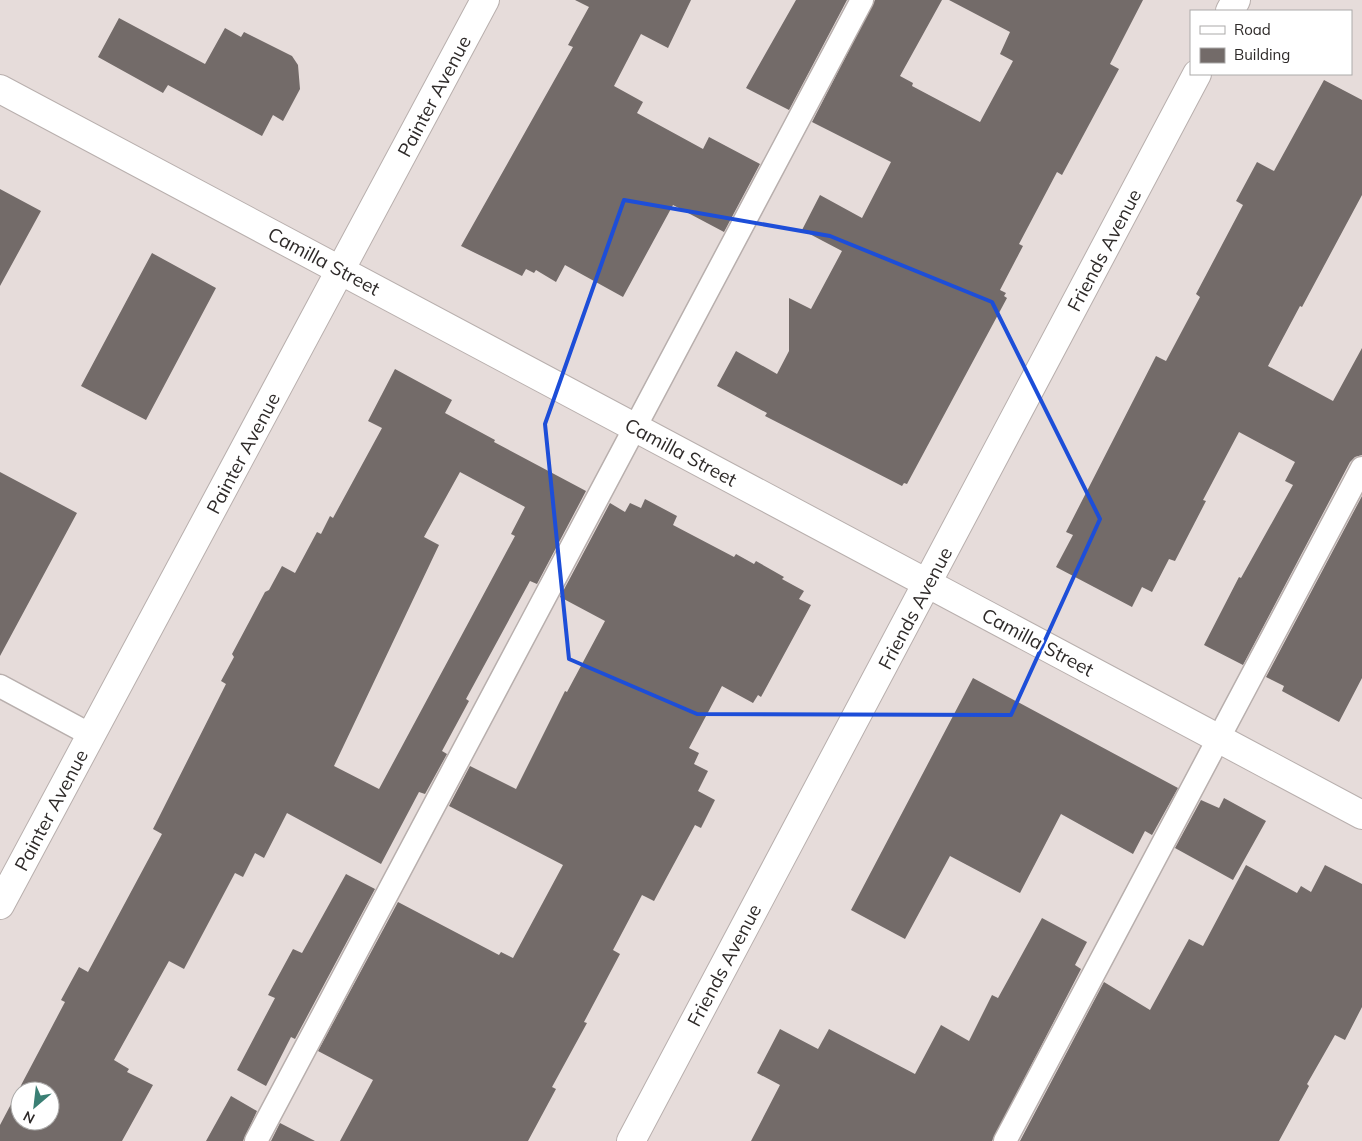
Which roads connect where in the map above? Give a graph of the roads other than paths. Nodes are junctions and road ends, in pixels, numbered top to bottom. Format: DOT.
graph roads {
  1 [pos="485,0"];
  2 [pos="862,0"];
  3 [pos="1196,75"];
  4 [pos="0,89"];
  5 [pos="340,270"];
  6 [pos="634,427"];
  7 [pos="1362,468"];
  8 [pos="928,583"];
  9 [pos="0,686"];
  10 [pos="92,735"];
  11 [pos="1217,738"];
  12 [pos="1362,815"];
  13 [pos="0,905"];
  14 [pos="256,1141"];
  15 [pos="630,1141"];
  16 [pos="1005,1141"];
  1 -- 5 [label="street, Painter Avenue"];
  2 -- 6 [label="lane"];
  3 -- 8 [label="street, Friends Avenue"];
  4 -- 5 [label="street, Camilla Street"];
  5 -- 6 [label="street, Camilla Street"];
  5 -- 10 [label="street, Painter Avenue"];
  6 -- 8 [label="street, Camilla Street"];
  6 -- 14 [label="lane"];
  7 -- 11 [label="lane"];
  8 -- 11 [label="street, Camilla Street"];
  8 -- 15 [label="street, Friends Avenue"];
  9 -- 10 [label="lane"];
  10 -- 13 [label="street, Painter Avenue"];
  11 -- 12 [label="street, Camilla Street"];
  11 -- 16 [label="lane"];
}
